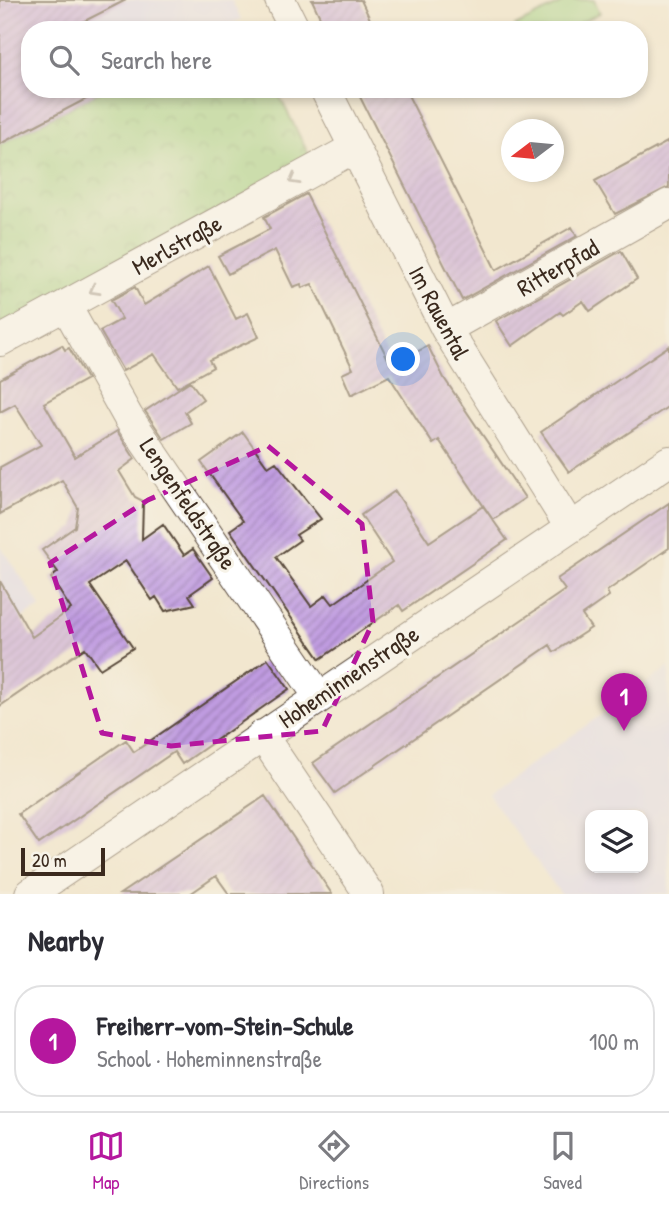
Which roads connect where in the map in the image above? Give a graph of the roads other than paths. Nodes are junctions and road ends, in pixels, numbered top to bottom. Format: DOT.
graph roads {
  1 [pos="280,0"];
  2 [pos="290,21"];
  3 [pos="329,98"];
  4 [pos="354,148"];
  5 [pos="669,204"];
  6 [pos="65,306"];
  7 [pos="446,330"];
  8 [pos="0,341"];
  9 [pos="669,461"];
  10 [pos="570,527"];
  11 [pos="319,697"];
  12 [pos="262,735"];
  13 [pos="30,894"];
  14 [pos="369,894"];
  1 -- 2 [label="street"];
  3 -- 4 [label="street, Im Rauental"];
  4 -- 6 [label="street, Merlstraße, one-way"];
  4 -- 7 [label="street, Im Rauental"];
  5 -- 7 [label="street, Ritterpfad"];
  6 -- 8 [label="street, Merlstraße"];
  6 -- 11 [label="street, Lengenfeldstraße"];
  7 -- 10 [label="street, Im Rauental"];
  9 -- 10 [label="street, Hoheminnenstraße"];
  10 -- 11 [label="street, Hoheminnenstraße"];
  11 -- 12 [label="street, Hoheminnenstraße"];
  12 -- 13 [label="street, Hoheminnenstraße"];
  12 -- 14 [label="street"];
}
